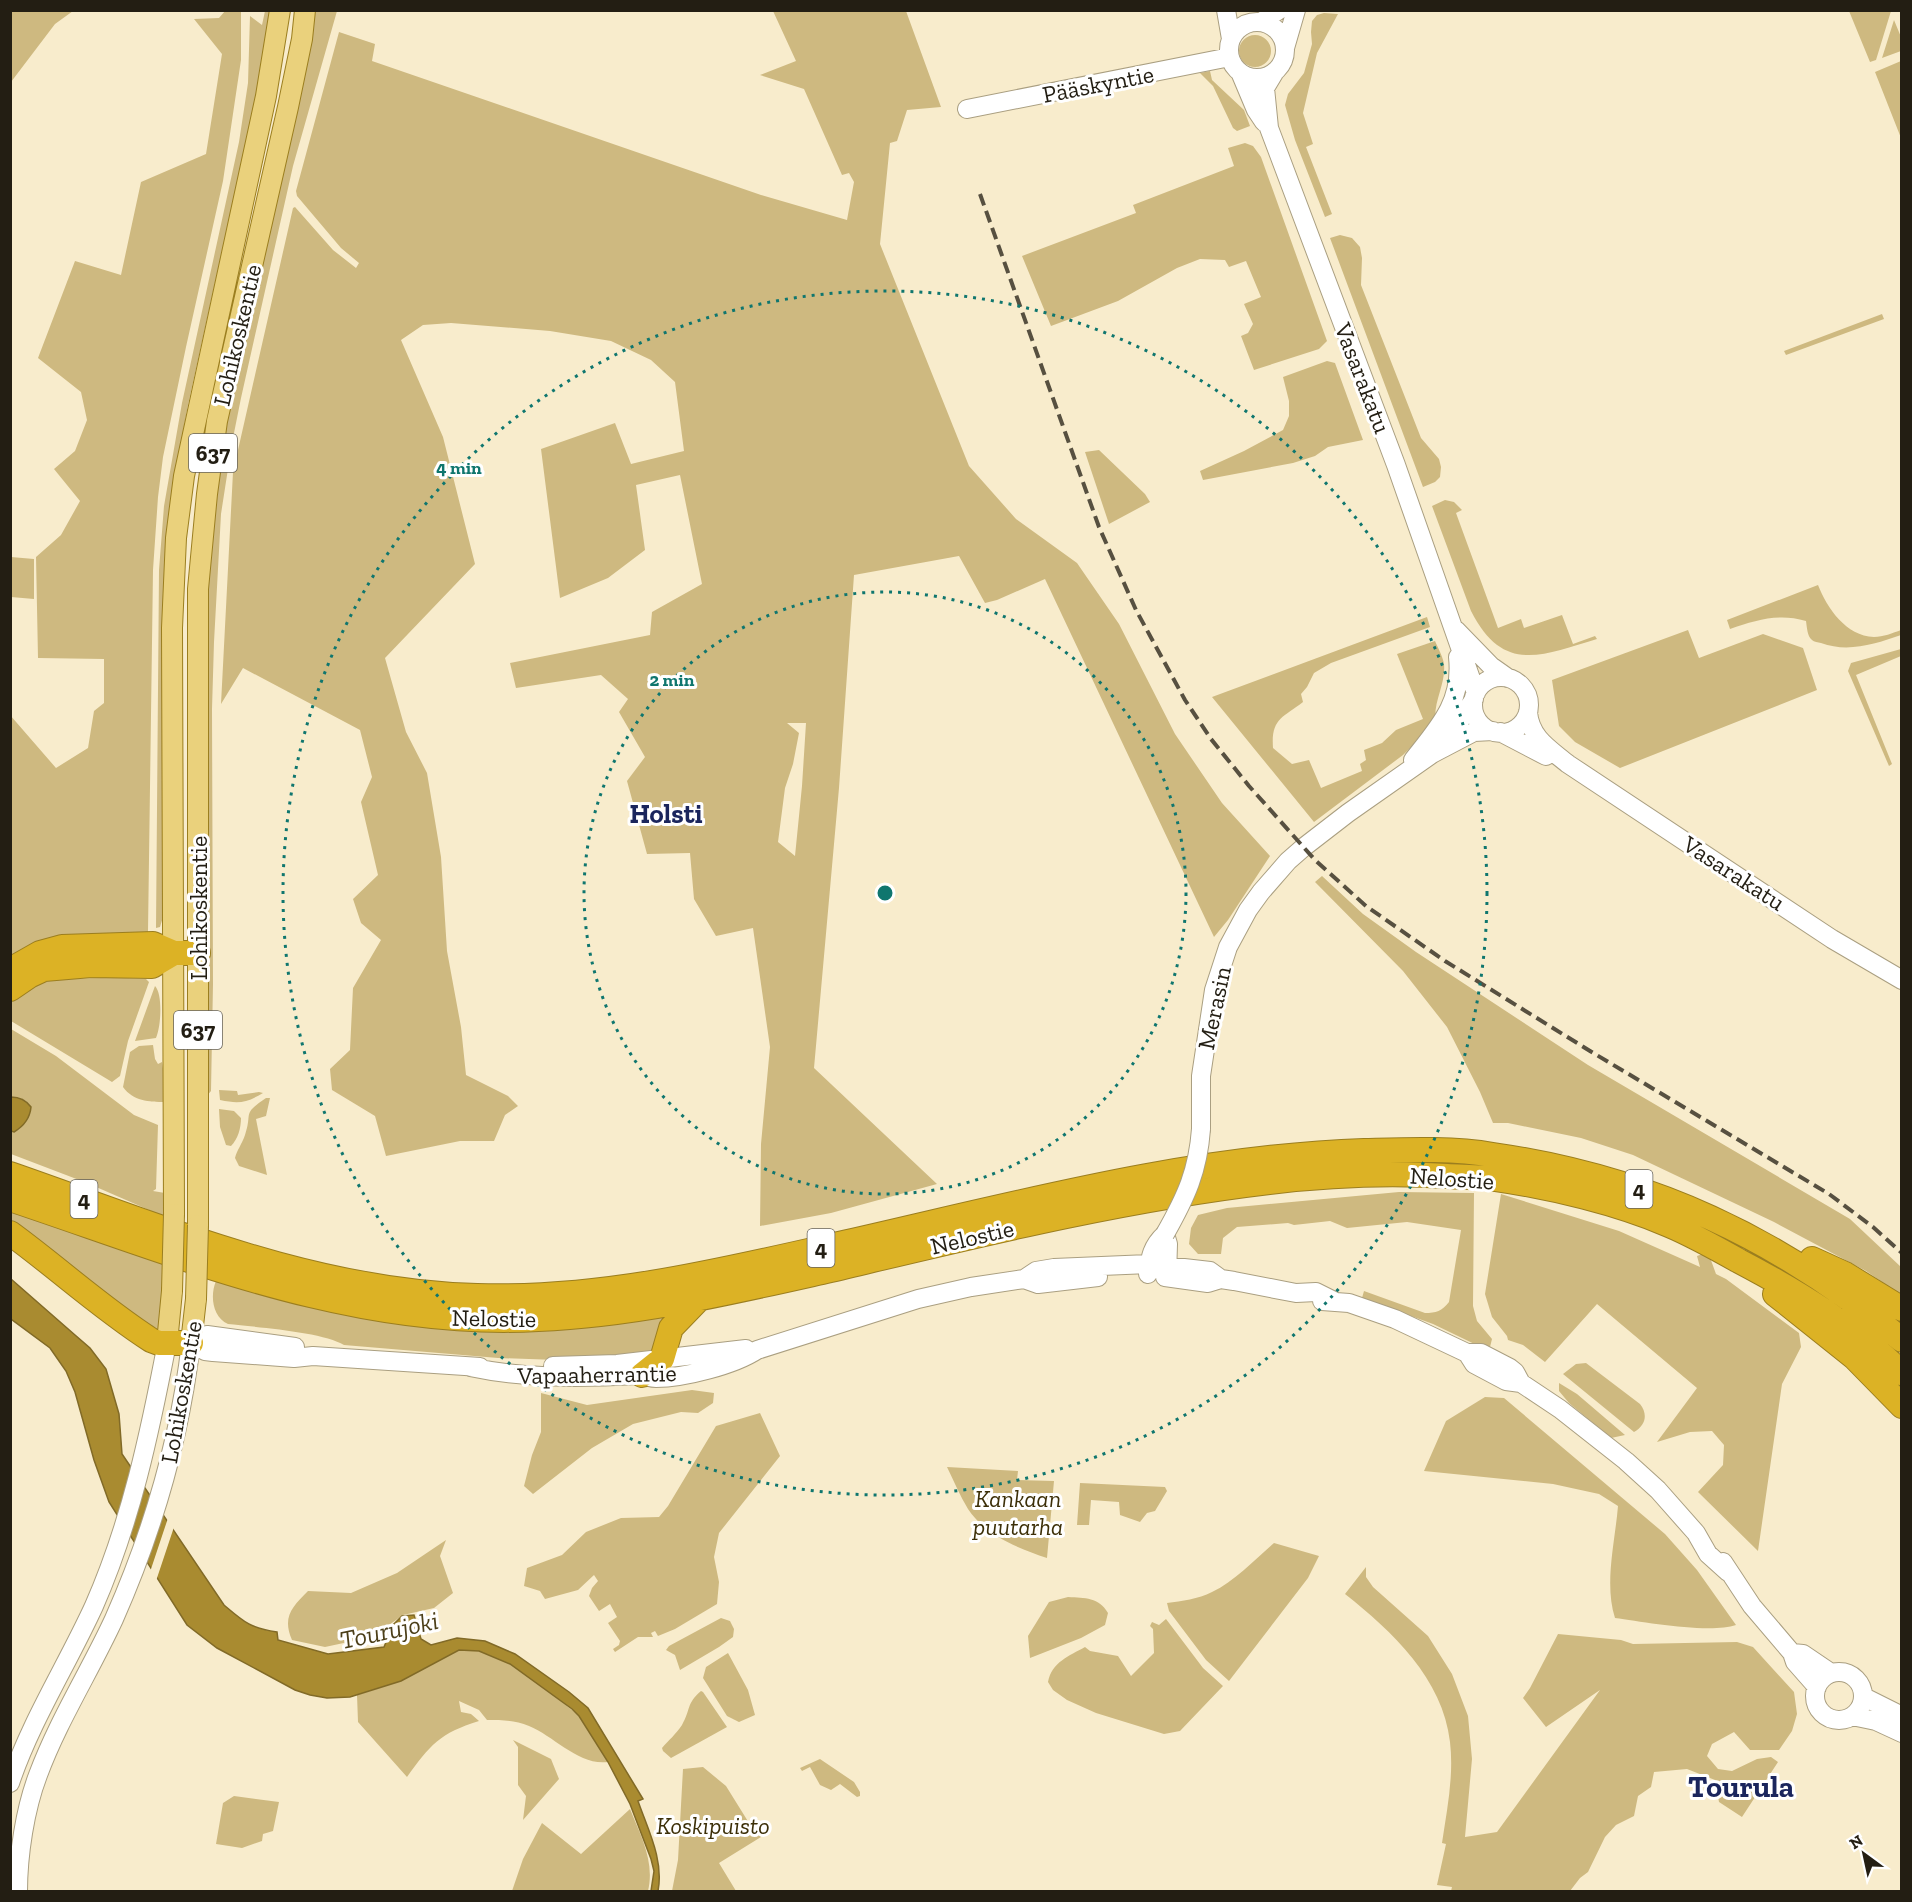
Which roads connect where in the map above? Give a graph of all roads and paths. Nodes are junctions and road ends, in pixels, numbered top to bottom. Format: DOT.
graph roads {
  1 [pos="280,10"];
  2 [pos="305,10"];
  3 [pos="1226,10"];
  4 [pos="1279,10"];
  5 [pos="1296,10"];
  6 [pos="1253,18"];
  7 [pos="1231,39"];
  8 [pos="1285,48"];
  9 [pos="1235,65"];
  10 [pos="1274,73"];
  11 [pos="967,109"];
  12 [pos="1269,128"];
  13 [pos="1455,628"];
  14 [pos="1508,678"];
  15 [pos="1475,696"];
  16 [pos="1528,712"];
  17 [pos="1497,732"];
  18 [pos="1432,754"];
  19 [pos="1568,764"];
  20 [pos="1398,777"];
  21 [pos="174,953"];
  22 [pos="198,953"];
  23 [pos="10,970"];
  24 [pos="1902,980"];
  25 [pos="10,989"];
  26 [pos="10,1174"];
  27 [pos="10,1199"];
  28 [pos="10,1233"];
  29 [pos="1165,1234"];
  30 [pos="1778,1252"];
  31 [pos="1735,1258"];
  32 [pos="1148,1270"];
  33 [pos="1168,1272"];
  34 [pos="699,1299"];
  35 [pos="1902,1309"];
  36 [pos="1902,1340"];
  37 [pos="167,1343"];
  38 [pos="191,1343"];
  39 [pos="757,1350"];
  40 [pos="662,1359"];
  41 [pos="470,1367"];
  42 [pos="1902,1373"];
  43 [pos="642,1375"];
  44 [pos="1902,1406"];
  45 [pos="1792,1653"];
  46 [pos="1831,1673"];
  47 [pos="1816,1687"];
  48 [pos="1864,1697"];
  49 [pos="1852,1716"];
  50 [pos="1902,1716"];
  51 [pos="1902,1732"];
  52 [pos="10,1783"];
  53 [pos="18,1892"];
  1 -- 21 [label="main road, Lohikoskentie / 637"];
  2 -- 22 [label="main road, Lohikoskentie / 637"];
  3 -- 7 [label="street"];
  4 -- 6 [label="street"];
  5 -- 8 [label="street"];
  6 -- 7 [label="street"];
  6 -- 8 [label="street"];
  7 -- 9 [label="street"];
  8 -- 10 [label="street"];
  9 -- 10 [label="street"];
  9 -- 11 [label="street, Pääskyntie"];
  9 -- 12 [label="street, Vasarakatu"];
  10 -- 12 [label="street, Vasarakatu"];
  12 -- 13 [label="street, Vasarakatu"];
  13 -- 14 [label="street, Vasarakatu"];
  13 -- 15 [label="street, Vasarakatu"];
  13 -- 20 [label="street, Merasin"];
  14 -- 15 [label="street"];
  14 -- 16 [label="street"];
  15 -- 17 [label="street"];
  15 -- 18 [label="street, Merasin"];
  16 -- 17 [label="street"];
  16 -- 19 [label="street, Vasarakatu"];
  17 -- 18 [label="street, Merasin"];
  17 -- 19 [label="street, Vasarakatu"];
  18 -- 20 [label="street, Merasin"];
  19 -- 24 [label="street, Vasarakatu"];
  20 -- 29 [label="street, Merasin, bridge"];
  21 -- 22 [label="highway"];
  21 -- 23 [label="highway"];
  21 -- 25 [label="highway"];
  21 -- 37 [label="main road, Lohikoskentie / 637, bridge"];
  22 -- 38 [label="main road, Lohikoskentie / 637, bridge"];
  26 -- 30 [label="highway, Nelostie / 4"];
  27 -- 34 [label="highway, Nelostie / 4"];
  28 -- 37 [label="highway"];
  29 -- 32 [label="street, Merasin"];
  29 -- 33 [label="street"];
  30 -- 35 [label="highway"];
  30 -- 36 [label="highway, Nelostie / 4"];
  31 -- 34 [label="highway, Nelostie / 4"];
  31 -- 42 [label="highway, Nelostie / 4"];
  31 -- 44 [label="highway"];
  32 -- 33 [label="street, Vapaaherrantie"];
  32 -- 39 [label="street, Vapaaherrantie"];
  33 -- 45 [label="street, Vapaaherrantie"];
  34 -- 40 [label="highway"];
  37 -- 38 [label="highway"];
  37 -- 52 [label="street, Lohikoskentie"];
  38 -- 41 [label="street, Vapaaherrantie"];
  38 -- 53 [label="street, Lohikoskentie"];
  39 -- 40 [label="street, Vapaaherrantie"];
  39 -- 43 [label="street, Vapaaherrantie"];
  40 -- 41 [label="street, Vapaaherrantie"];
  40 -- 43 [label="highway"];
  41 -- 43 [label="street, Vapaaherrantie"];
  45 -- 46 [label="street, Vapaaherrantie"];
  45 -- 47 [label="street, Vapaaherrantie"];
  46 -- 47 [label="street"];
  46 -- 48 [label="street"];
  47 -- 49 [label="street"];
  48 -- 49 [label="street"];
  48 -- 50 [label="street"];
  49 -- 51 [label="street"];
}
